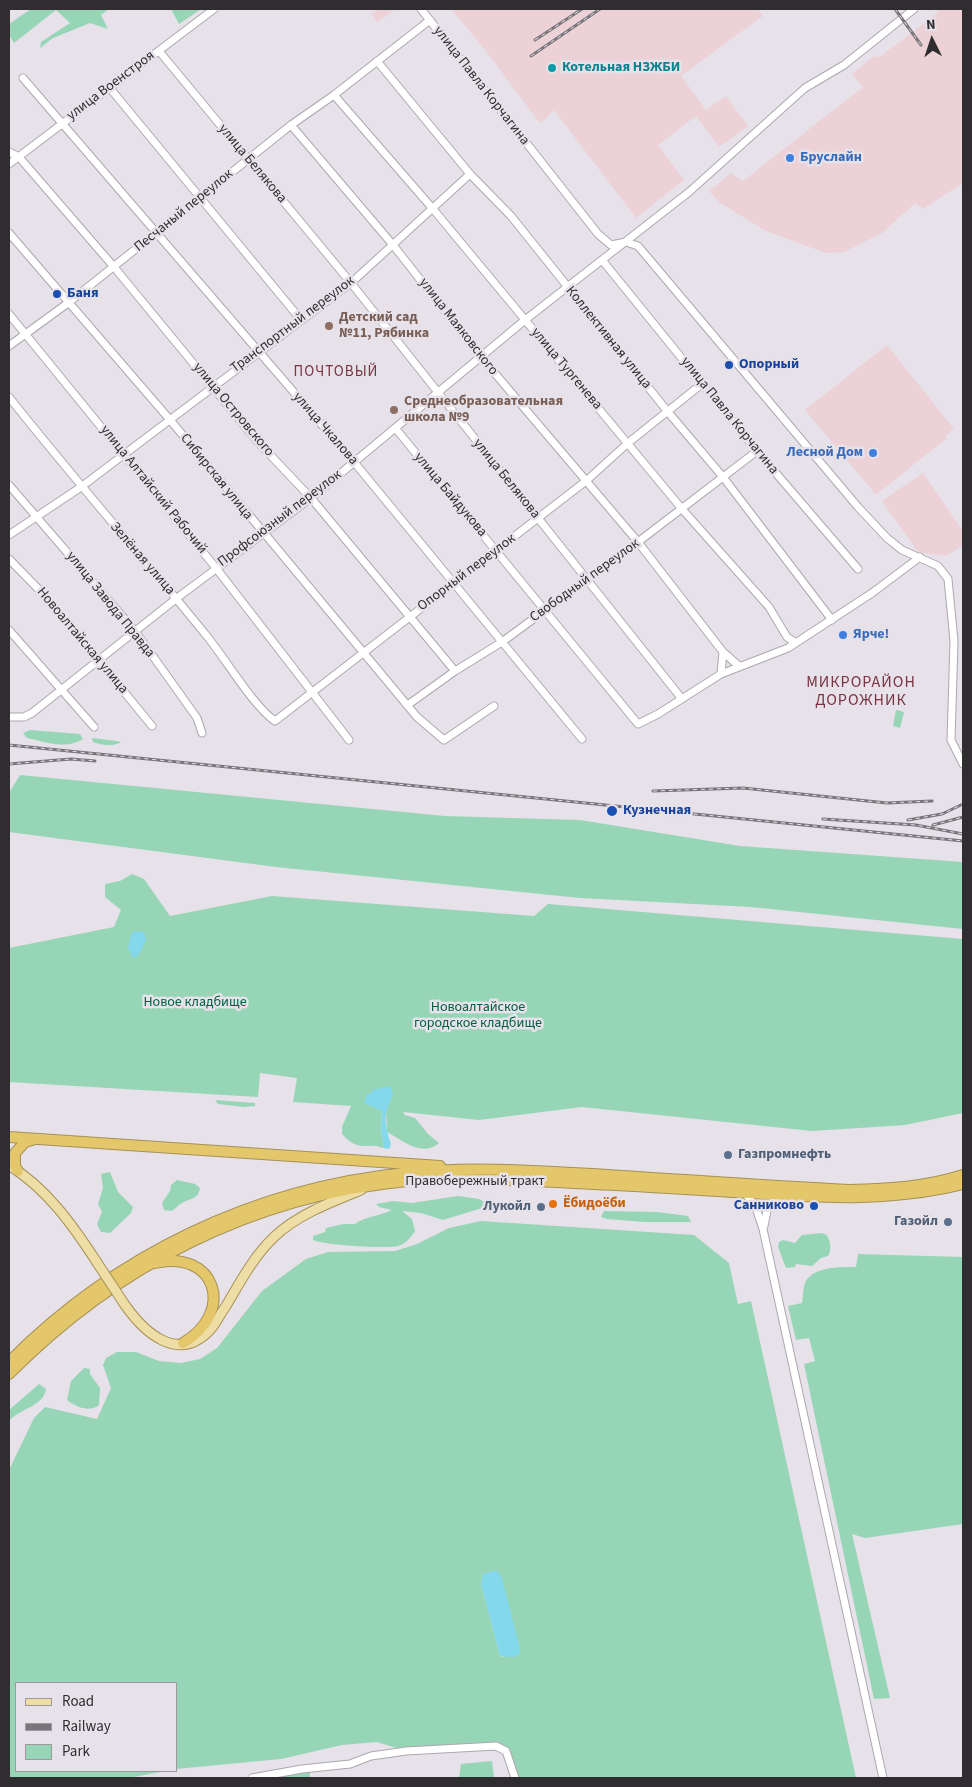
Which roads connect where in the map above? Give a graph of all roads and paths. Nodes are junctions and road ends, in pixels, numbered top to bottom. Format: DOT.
graph roads {
  1 [pos="214,9"];
  2 [pos="420,9"];
  3 [pos="914,9"];
  4 [pos="430,20"];
  5 [pos="159,51"];
  6 [pos="377,61"];
  7 [pos="23,78"];
  8 [pos="109,87"];
  9 [pos="334,95"];
  10 [pos="61,123"];
  11 [pos="291,125"];
  12 [pos="9,152"];
  13 [pos="19,157"];
  14 [pos="248,160"];
  15 [pos="9,164"];
  16 [pos="470,174"];
  17 [pos="200,197"];
  18 [pos="433,209"];
  19 [pos="9,233"];
  20 [pos="157,233"];
  21 [pos="626,242"];
  22 [pos="393,245"];
  23 [pos="602,260"];
  24 [pos="114,267"];
  25 [pos="351,283"];
  26 [pos="567,288"];
  27 [pos="68,303"];
  28 [pos="9,314"];
  29 [pos="301,320"];
  30 [pos="525,320"];
  31 [pos="25,334"];
  32 [pos="9,346"];
  33 [pos="258,351"];
  34 [pos="481,358"];
  35 [pos="703,383"];
  36 [pos="212,386"];
  37 [pos="438,394"];
  38 [pos="9,397"];
  39 [pos="668,412"];
  40 [pos="171,421"];
  41 [pos="396,429"];
  42 [pos="628,444"];
  43 [pos="756,451"];
  44 [pos="124,453"];
  45 [pos="354,462"];
  46 [pos="723,477"];
  47 [pos="586,481"];
  48 [pos="9,485"];
  49 [pos="81,488"];
  50 [pos="310,498"];
  51 [pos="682,509"];
  52 [pos="37,517"];
  53 [pos="538,519"];
  54 [pos="263,534"];
  55 [pos="9,535"];
  56 [pos="638,542"];
  57 [pos="497,551"];
  58 [pos="920,557"];
  59 [pos="9,559"];
  60 [pos="216,568"];
  61 [pos="858,569"];
  62 [pos="586,578"];
  63 [pos="454,583"];
  64 [pos="176,598"];
  65 [pos="546,610"];
  66 [pos="410,616"];
  67 [pos="832,620"];
  68 [pos="9,630"];
  69 [pos="135,631"];
  70 [pos="502,642"];
  71 [pos="796,643"];
  72 [pos="363,652"];
  73 [pos="724,652"];
  74 [pos="99,660"];
  75 [pos="739,666"];
  76 [pos="455,671"];
  77 [pos="721,674"];
  78 [pos="62,689"];
  79 [pos="314,692"];
  80 [pos="682,699"];
  81 [pos="408,704"];
  82 [pos="494,706"];
  83 [pos="9,717"];
  84 [pos="275,721"];
  85 [pos="152,726"];
  86 [pos="94,727"];
  87 [pos="202,732"];
  88 [pos="582,739"];
  89 [pos="349,740"];
  90 [pos="963,764"];
  91 [pos="9,1137"];
  92 [pos="38,1139"];
  93 [pos="9,1165"];
  94 [pos="18,1171"];
  95 [pos="963,1175"];
  96 [pos="533,1176"];
  97 [pos="963,1184"];
  98 [pos="370,1187"];
  99 [pos="744,1192"];
  100 [pos="782,1195"];
  101 [pos="763,1229"];
  102 [pos="140,1268"];
  103 [pos="183,1343"];
  104 [pos="9,1362"];
  105 [pos="9,1374"];
  106 [pos="252,1778"];
  107 [pos="515,1778"];
  108 [pos="883,1778"];
  1 -- 5 [label="street, улица Военстроя"];
  2 -- 4 [label="street, улица Павла Корчагина"];
  3 -- 21 [label="street, Профсоюзный переулок"];
  4 -- 6 [label="street, Песчаный переулок"];
  4 -- 21 [label="street, улица Павла Корчагина"];
  5 -- 8 [label="street, улица Военстроя"];
  5 -- 14 [label="street, улица Белякова"];
  6 -- 9 [label="street, Песчаный переулок"];
  6 -- 16 [label="street, Коллективная улица"];
  7 -- 10 [label="street, улица Чкалова"];
  8 -- 10 [label="street, улица Военстроя"];
  8 -- 17 [label="street"];
  9 -- 11 [label="street, Песчаный переулок"];
  9 -- 18 [label="street, улица Тургенева"];
  10 -- 13 [label="street, улица Военстроя"];
  10 -- 20 [label="street, улица Чкалова"];
  11 -- 14 [label="street, Песчаный переулок"];
  11 -- 22 [label="street, улица Маяковского"];
  12 -- 13 [label="street, улица Островского"];
  13 -- 15 [label="street, улица Военстроя"];
  13 -- 24 [label="street, улица Островского"];
  14 -- 17 [label="street, Песчаный переулок"];
  14 -- 25 [label="street, улица Белякова"];
  16 -- 18 [label="street, Транспортный переулок"];
  16 -- 26 [label="street, Коллективная улица"];
  17 -- 20 [label="street, Песчаный переулок"];
  17 -- 29 [label="street"];
  18 -- 22 [label="street, Транспортный переулок"];
  18 -- 30 [label="street, улица Тургенева"];
  19 -- 27 [label="street, Сибирская улица"];
  20 -- 24 [label="street, Песчаный переулок"];
  20 -- 33 [label="street, улица Чкалова"];
  21 -- 23 [label="street, Профсоюзный переулок"];
  21 -- 58 [label="street"];
  22 -- 25 [label="street, Транспортный переулок"];
  22 -- 34 [label="street, улица Маяковского"];
  23 -- 26 [label="street, Профсоюзный переулок"];
  23 -- 35 [label="street, улица Павла Корчагина"];
  24 -- 27 [label="street, Песчаный переулок"];
  24 -- 36 [label="street, улица Островского"];
  25 -- 29 [label="street, Транспортный переулок"];
  25 -- 37 [label="street, улица Белякова"];
  26 -- 30 [label="street, Профсоюзный переулок"];
  26 -- 39 [label="street, Коллективная улица"];
  27 -- 31 [label="street, Песчаный переулок"];
  27 -- 40 [label="street, Сибирская улица"];
  28 -- 31 [label="street, улица Алтайский Рабочий"];
  29 -- 33 [label="street, Транспортный переулок"];
  30 -- 34 [label="street, Профсоюзный переулок"];
  30 -- 42 [label="street, улица Тургенева"];
  31 -- 32 [label="street, Песчаный переулок"];
  31 -- 44 [label="street, улица Алтайский Рабочий"];
  33 -- 36 [label="street, Транспортный переулок"];
  33 -- 45 [label="street, улица Чкалова"];
  34 -- 37 [label="street, Профсоюзный переулок"];
  34 -- 47 [label="street, улица Маяковского"];
  35 -- 39 [label="street, Опорный переулок"];
  35 -- 43 [label="street, улица Павла Корчагина"];
  36 -- 40 [label="street, Транспортный переулок"];
  36 -- 50 [label="street, улица Островского"];
  37 -- 41 [label="street, Профсоюзный переулок"];
  37 -- 53 [label="street, улица Белякова"];
  38 -- 49 [label="street, Зелёная улица"];
  39 -- 42 [label="street, Опорный переулок"];
  39 -- 46 [label="street, Коллективная улица"];
  40 -- 44 [label="street, Транспортный переулок"];
  40 -- 54 [label="street, Сибирская улица"];
  41 -- 45 [label="street, Профсоюзный переулок"];
  41 -- 57 [label="street, улица Байдукова"];
  42 -- 47 [label="street, Опорный переулок"];
  42 -- 51 [label="street, улица Тургенева"];
  43 -- 46 [label="street, Свободный переулок"];
  43 -- 61 [label="street, улица Павла Корчагина"];
  44 -- 49 [label="street, Транспортный переулок"];
  44 -- 60 [label="street, улица Алтайский Рабочий"];
  45 -- 50 [label="street, Профсоюзный переулок"];
  45 -- 63 [label="street, улица Чкалова"];
  46 -- 51 [label="street, Свободный переулок"];
  46 -- 67 [label="street, Коллективная улица"];
  47 -- 53 [label="street, Опорный переулок"];
  47 -- 56 [label="street, улица Маяковского"];
  48 -- 52 [label="street, улица Завода Правда"];
  49 -- 52 [label="street, Транспортный переулок"];
  49 -- 64 [label="street, Зелёная улица"];
  50 -- 54 [label="street, Профсоюзный переулок"];
  50 -- 66 [label="street, улица Островского"];
  51 -- 56 [label="street, Свободный переулок"];
  51 -- 71 [label="street, улица Тургенева"];
  52 -- 55 [label="street, Транспортный переулок"];
  52 -- 69 [label="street, улица Завода Правда"];
  53 -- 57 [label="street, Опорный переулок"];
  53 -- 62 [label="street, улица Белякова"];
  54 -- 60 [label="street, Профсоюзный переулок"];
  54 -- 72 [label="street, Сибирская улица"];
  56 -- 62 [label="street, Свободный переулок"];
  56 -- 73 [label="street, улица Маяковского"];
  57 -- 63 [label="street, Опорный переулок"];
  57 -- 65 [label="street, улица Байдукова"];
  58 -- 67 [label="street"];
  58 -- 90 [label="street"];
  59 -- 74 [label="street, Новоалтайская улица"];
  60 -- 64 [label="street, Профсоюзный переулок"];
  60 -- 79 [label="street, улица Алтайский Рабочий"];
  62 -- 65 [label="street, Свободный переулок"];
  62 -- 80 [label="street, улица Белякова"];
  63 -- 66 [label="street, Опорный переулок"];
  63 -- 70 [label="street, улица Чкалова"];
  64 -- 69 [label="street, Профсоюзный переулок"];
  64 -- 84 [label="street, Зелёная улица"];
  65 -- 70 [label="street, Свободный переулок"];
  65 -- 80 [label="street, улица Байдукова"];
  66 -- 72 [label="street, Опорный переулок"];
  66 -- 76 [label="street, улица Островского"];
  67 -- 71 [label="street"];
  68 -- 78 [label="street"];
  69 -- 74 [label="street, Профсоюзный переулок"];
  69 -- 87 [label="street, улица Завода Правда"];
  70 -- 76 [label="street, Свободный переулок"];
  70 -- 88 [label="street, улица Чкалова"];
  71 -- 75 [label="street"];
  72 -- 79 [label="street, Опорный переулок"];
  72 -- 81 [label="street, Сибирская улица"];
  73 -- 75 [label="street, улица Маяковского"];
  73 -- 77 [label="street"];
  74 -- 78 [label="street, Профсоюзный переулок"];
  74 -- 85 [label="street, Новоалтайская улица"];
  75 -- 77 [label="street"];
  76 -- 81 [label="street, Свободный переулок"];
  77 -- 80 [label="street"];
  78 -- 83 [label="street, Профсоюзный переулок"];
  78 -- 86 [label="street"];
  79 -- 84 [label="street, Опорный переулок"];
  79 -- 89 [label="street, улица Алтайский Рабочий"];
  81 -- 82 [label="street, Сибирская улица"];
  91 -- 92 [label="highway"];
  92 -- 94 [label="highway"];
  92 -- 96 [label="highway"];
  93 -- 94 [label="main road"];
  94 -- 103 [label="main road, bridge"];
  95 -- 96 [label="highway, Правобережный тракт"];
  96 -- 98 [label="highway, Правобережный тракт"];
  96 -- 99 [label="highway, Правобережный тракт"];
  96 -- 104 [label="highway, Правобережный тракт"];
  97 -- 100 [label="highway, Правобережный тракт"];
  98 -- 102 [label="highway, Правобережный тракт"];
  98 -- 103 [label="main road"];
  99 -- 100 [label="highway, Правобережный тракт"];
  99 -- 101 [label="street"];
  100 -- 101 [label="street"];
  101 -- 108 [label="street"];
  102 -- 103 [label="highway"];
  102 -- 105 [label="highway, Правобережный тракт"];
  106 -- 107 [label="street"];
}
